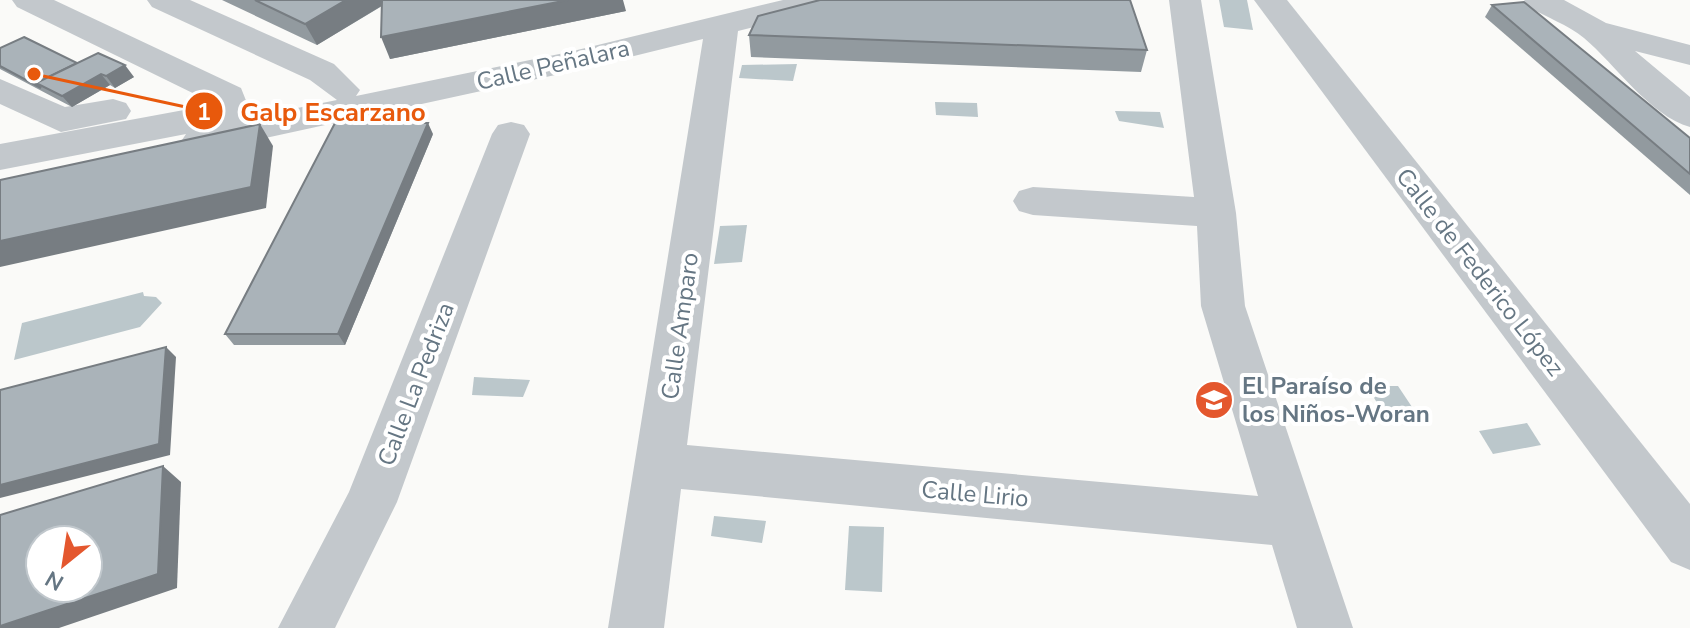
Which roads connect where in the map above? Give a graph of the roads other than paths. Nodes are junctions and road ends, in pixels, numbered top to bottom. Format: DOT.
graph roads {
  1 [pos="28,0"];
  2 [pos="163,0"];
  3 [pos="823,0"];
  4 [pos="1185,0"];
  5 [pos="1270,0"];
  6 [pos="1540,0"];
  7 [pos="729,8"];
  8 [pos="89,29"];
  9 [pos="1594,30"];
  10 [pos="54,48"];
  11 [pos="1690,55"];
  12 [pos="569,62"];
  13 [pos="6,78"];
  14 [pos="342,90"];
  15 [pos="440,91"];
  16 [pos="230,114"];
  17 [pos="1690,115"];
  18 [pos="135,132"];
  19 [pos="511,134"];
  20 [pos="0,157"];
  21 [pos="0,185"];
  22 [pos="1033,201"];
  23 [pos="1216,213"];
  24 [pos="661,465"];
  25 [pos="1289,523"];
  26 [pos="1690,545"];
  27 [pos="306,628"];
  28 [pos="636,628"];
  29 [pos="1325,628"];
  1 -- 8 [label="street"];
  2 -- 14 [label="street"];
  3 -- 7 [label="street, Calle Peñalara"];
  4 -- 23 [label="street"];
  5 -- 26 [label="street, Calle de Federico López"];
  6 -- 9 [label="street"];
  7 -- 12 [label="street, Calle Peñalara"];
  7 -- 14 [label="street, Calle Peñalara"];
  7 -- 24 [label="street, Calle Amparo"];
  8 -- 10 [label="street"];
  8 -- 16 [label="street"];
  9 -- 11 [label="street"];
  9 -- 17 [label="street"];
  12 -- 15 [label="street, Calle Peñalara"];
  12 -- 19 [label="street, Calle La Pedriza"];
  13 -- 18 [label="street"];
  14 -- 16 [label="street, Calle Peñalara"];
  15 -- 19 [label="street"];
  15 -- 21 [label="street, Calle Peñalara"];
  16 -- 18 [label="street, Calle Peñalara"];
  18 -- 20 [label="street, Calle Peñalara"];
  19 -- 27 [label="street, Calle La Pedriza"];
  22 -- 23 [label="street"];
  23 -- 25 [label="street"];
  24 -- 25 [label="street, Calle Lirio"];
  24 -- 28 [label="street, Calle Amparo"];
  25 -- 29 [label="street"];
}
